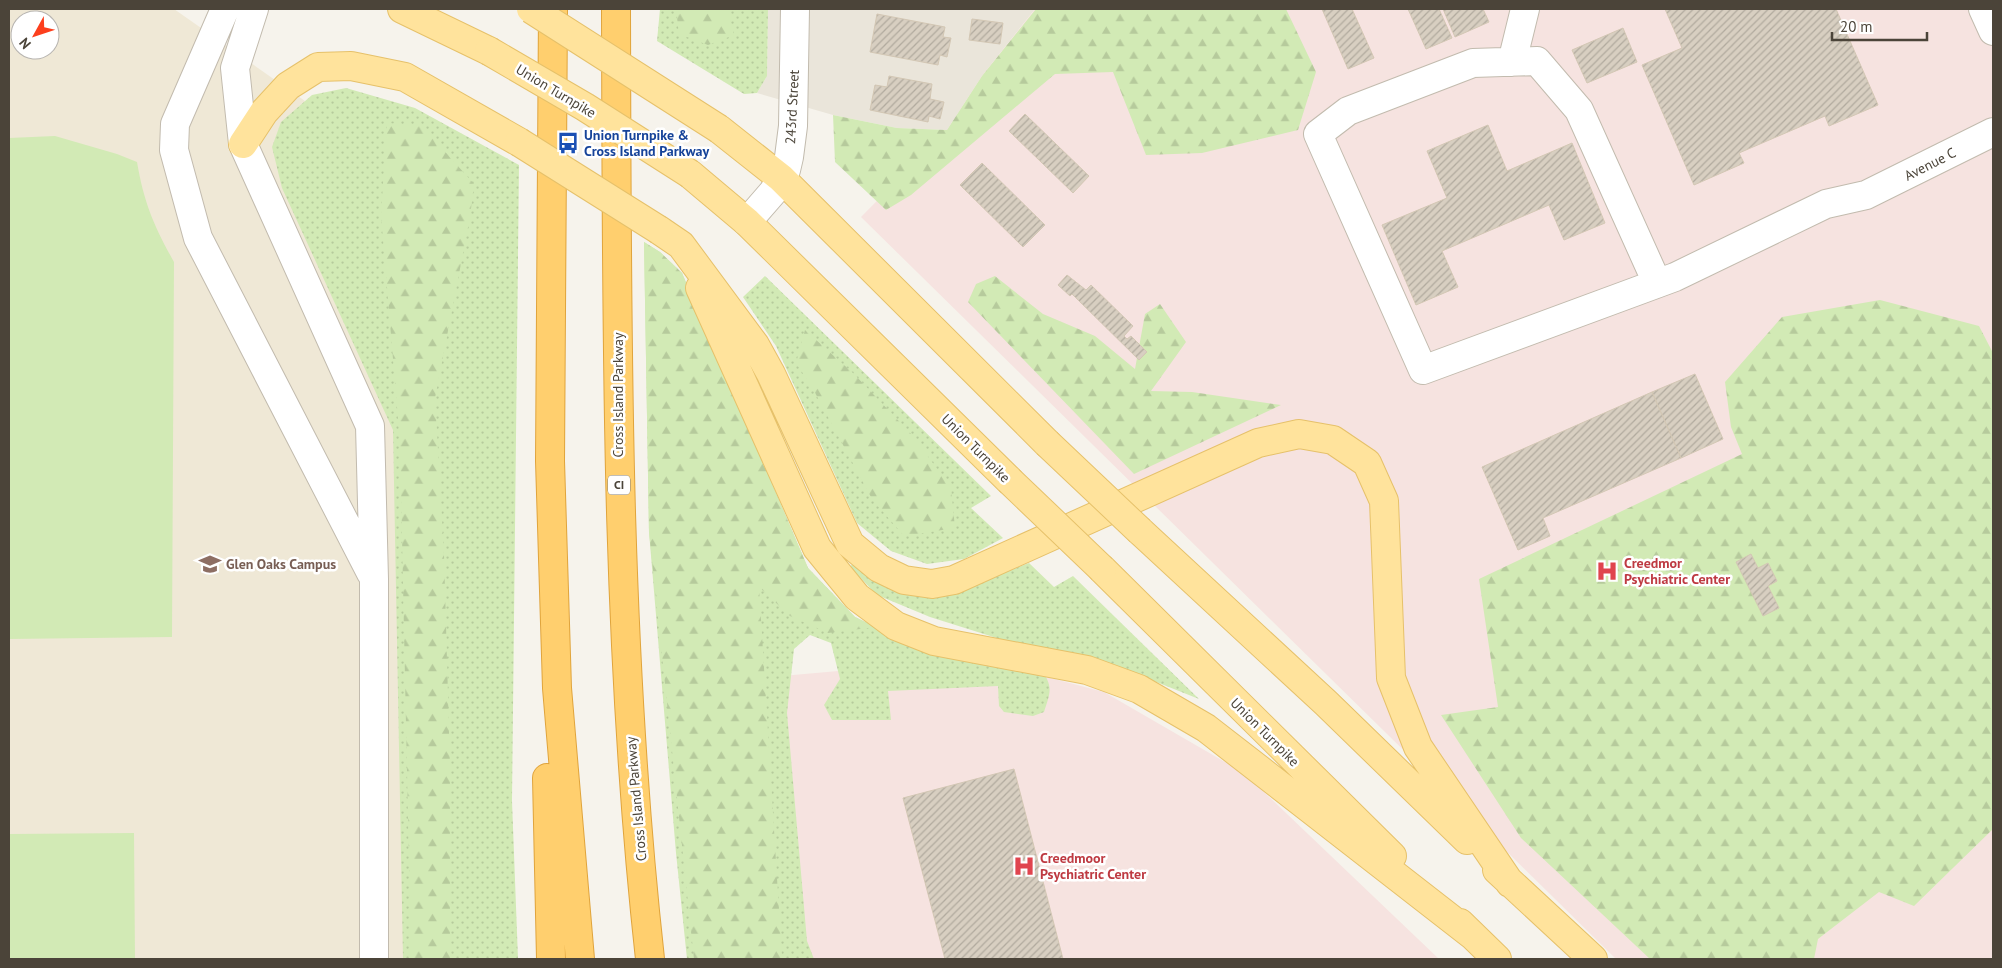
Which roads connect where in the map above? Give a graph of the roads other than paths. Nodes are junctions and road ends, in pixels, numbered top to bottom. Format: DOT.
graph roads {
  1 [pos="225,9"];
  2 [pos="254,9"];
  3 [pos="402,9"];
  4 [pos="531,9"];
  5 [pos="553,9"];
  6 [pos="616,9"];
  7 [pos="795,9"];
  8 [pos="1525,9"];
  9 [pos="1984,9"];
  10 [pos="1993,31"];
  11 [pos="1512,62"];
  12 [pos="1993,132"];
  13 [pos="243,144"];
  14 [pos="781,178"];
  15 [pos="747,222"];
  16 [pos="670,238"];
  17 [pos="1657,283"];
  18 [pos="550,462"];
  19 [pos="374,579"];
  20 [pos="1510,883"];
  21 [pos="1472,935"];
  22 [pos="374,959"];
  23 [pos="551,959"];
  24 [pos="580,959"];
  25 [pos="650,959"];
  26 [pos="1497,959"];
  27 [pos="1593,959"];
  1 -- 19 [label="street"];
  2 -- 13 [label="street"];
  3 -- 15 [label="main road, Union Turnpike, bridge"];
  4 -- 14 [label="main road, bridge"];
  5 -- 18 [label="highway"];
  6 -- 25 [label="highway, Cross Island Parkway / CI"];
  7 -- 14 [label="street, 243rd Street"];
  8 -- 11 [label="street"];
  9 -- 10 [label="street"];
  11 -- 17 [label="street"];
  11 -- 17 [label="street, Avenue C"];
  12 -- 17 [label="street, Avenue C"];
  13 -- 16 [label="main road, bridge"];
  13 -- 19 [label="street"];
  14 -- 15 [label="street, 243rd Street"];
  14 -- 20 [label="main road, bridge"];
  15 -- 21 [label="main road, Union Turnpike, bridge"];
  16 -- 20 [label="main road"];
  16 -- 21 [label="main road"];
  18 -- 23 [label="highway"];
  18 -- 24 [label="highway"];
  19 -- 22 [label="street"];
  20 -- 27 [label="main road"];
  21 -- 26 [label="main road, Union Turnpike"];
}
